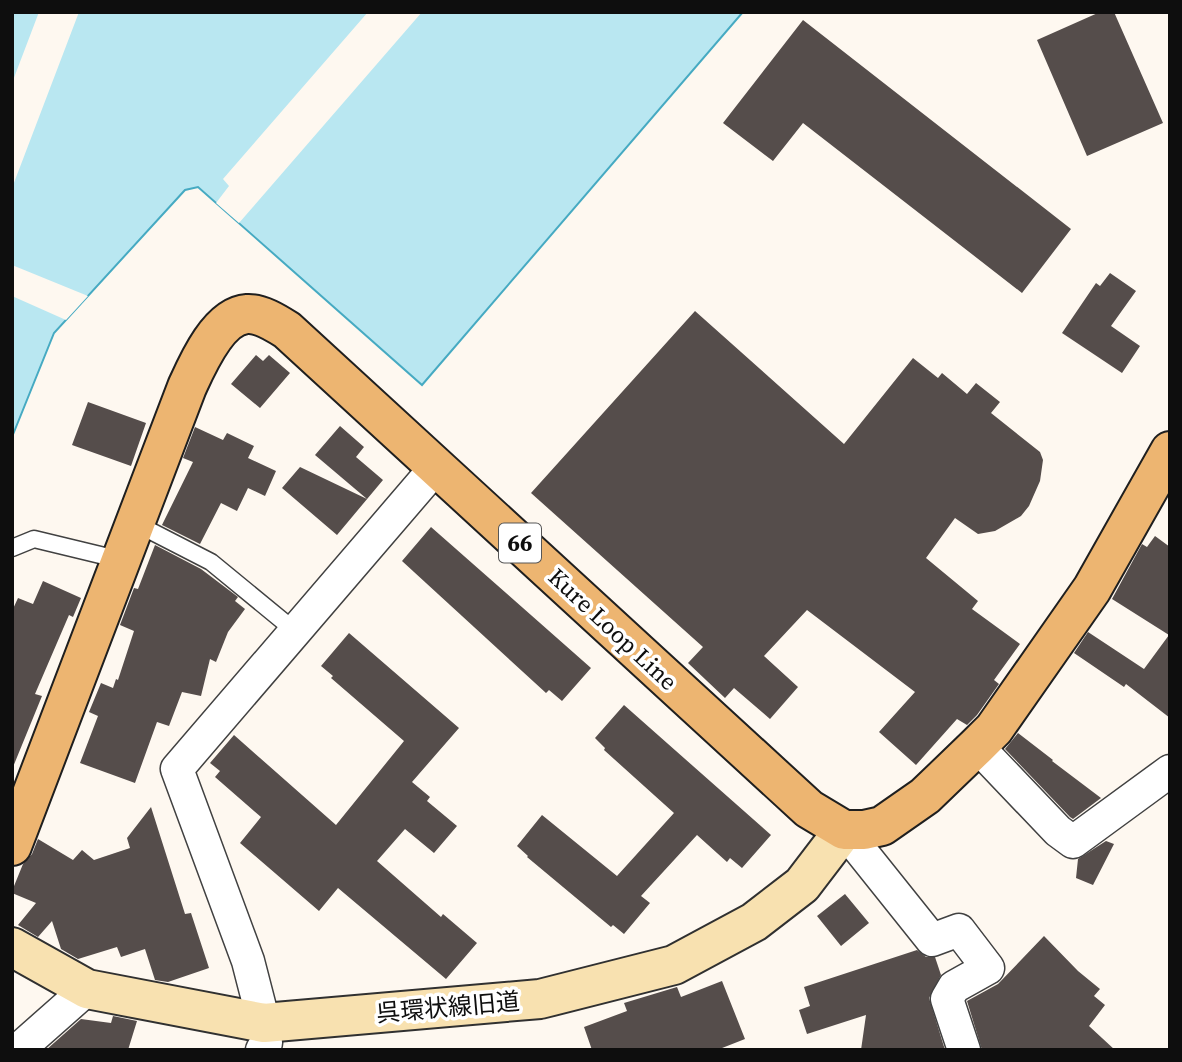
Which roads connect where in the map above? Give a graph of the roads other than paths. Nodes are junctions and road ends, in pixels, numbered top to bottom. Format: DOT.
graph roads {
  1 [pos="1170,451"];
  2 [pos="437,466"];
  3 [pos="137,524"];
  4 [pos="12,548"];
  5 [pos="122,560"];
  6 [pos="295,631"];
  7 [pos="977,746"];
  8 [pos="1170,771"];
  9 [pos="844,830"];
  10 [pos="12,846"];
  11 [pos="12,947"];
  12 [pos="87,989"];
  13 [pos="263,1036"];
  14 [pos="18,1050"];
  15 [pos="964,1050"];
  1 -- 7 [label="main road"];
  2 -- 3 [label="main road, Kure Loop Line / 66"];
  2 -- 6 [label="street"];
  2 -- 9 [label="main road, Kure Loop Line / 66"];
  3 -- 5 [label="main road, Kure Loop Line / 66"];
  3 -- 6 [label="lane"];
  4 -- 5 [label="lane"];
  5 -- 10 [label="main road, Kure Loop Line / 66"];
  6 -- 13 [label="street"];
  7 -- 8 [label="street"];
  7 -- 9 [label="main road"];
  9 -- 13 [label="street, 呉環状線旧道"];
  9 -- 15 [label="street"];
  11 -- 12 [label="street, 呉環状線旧道"];
  12 -- 13 [label="street, 呉環状線旧道"];
  12 -- 14 [label="street"];
}
